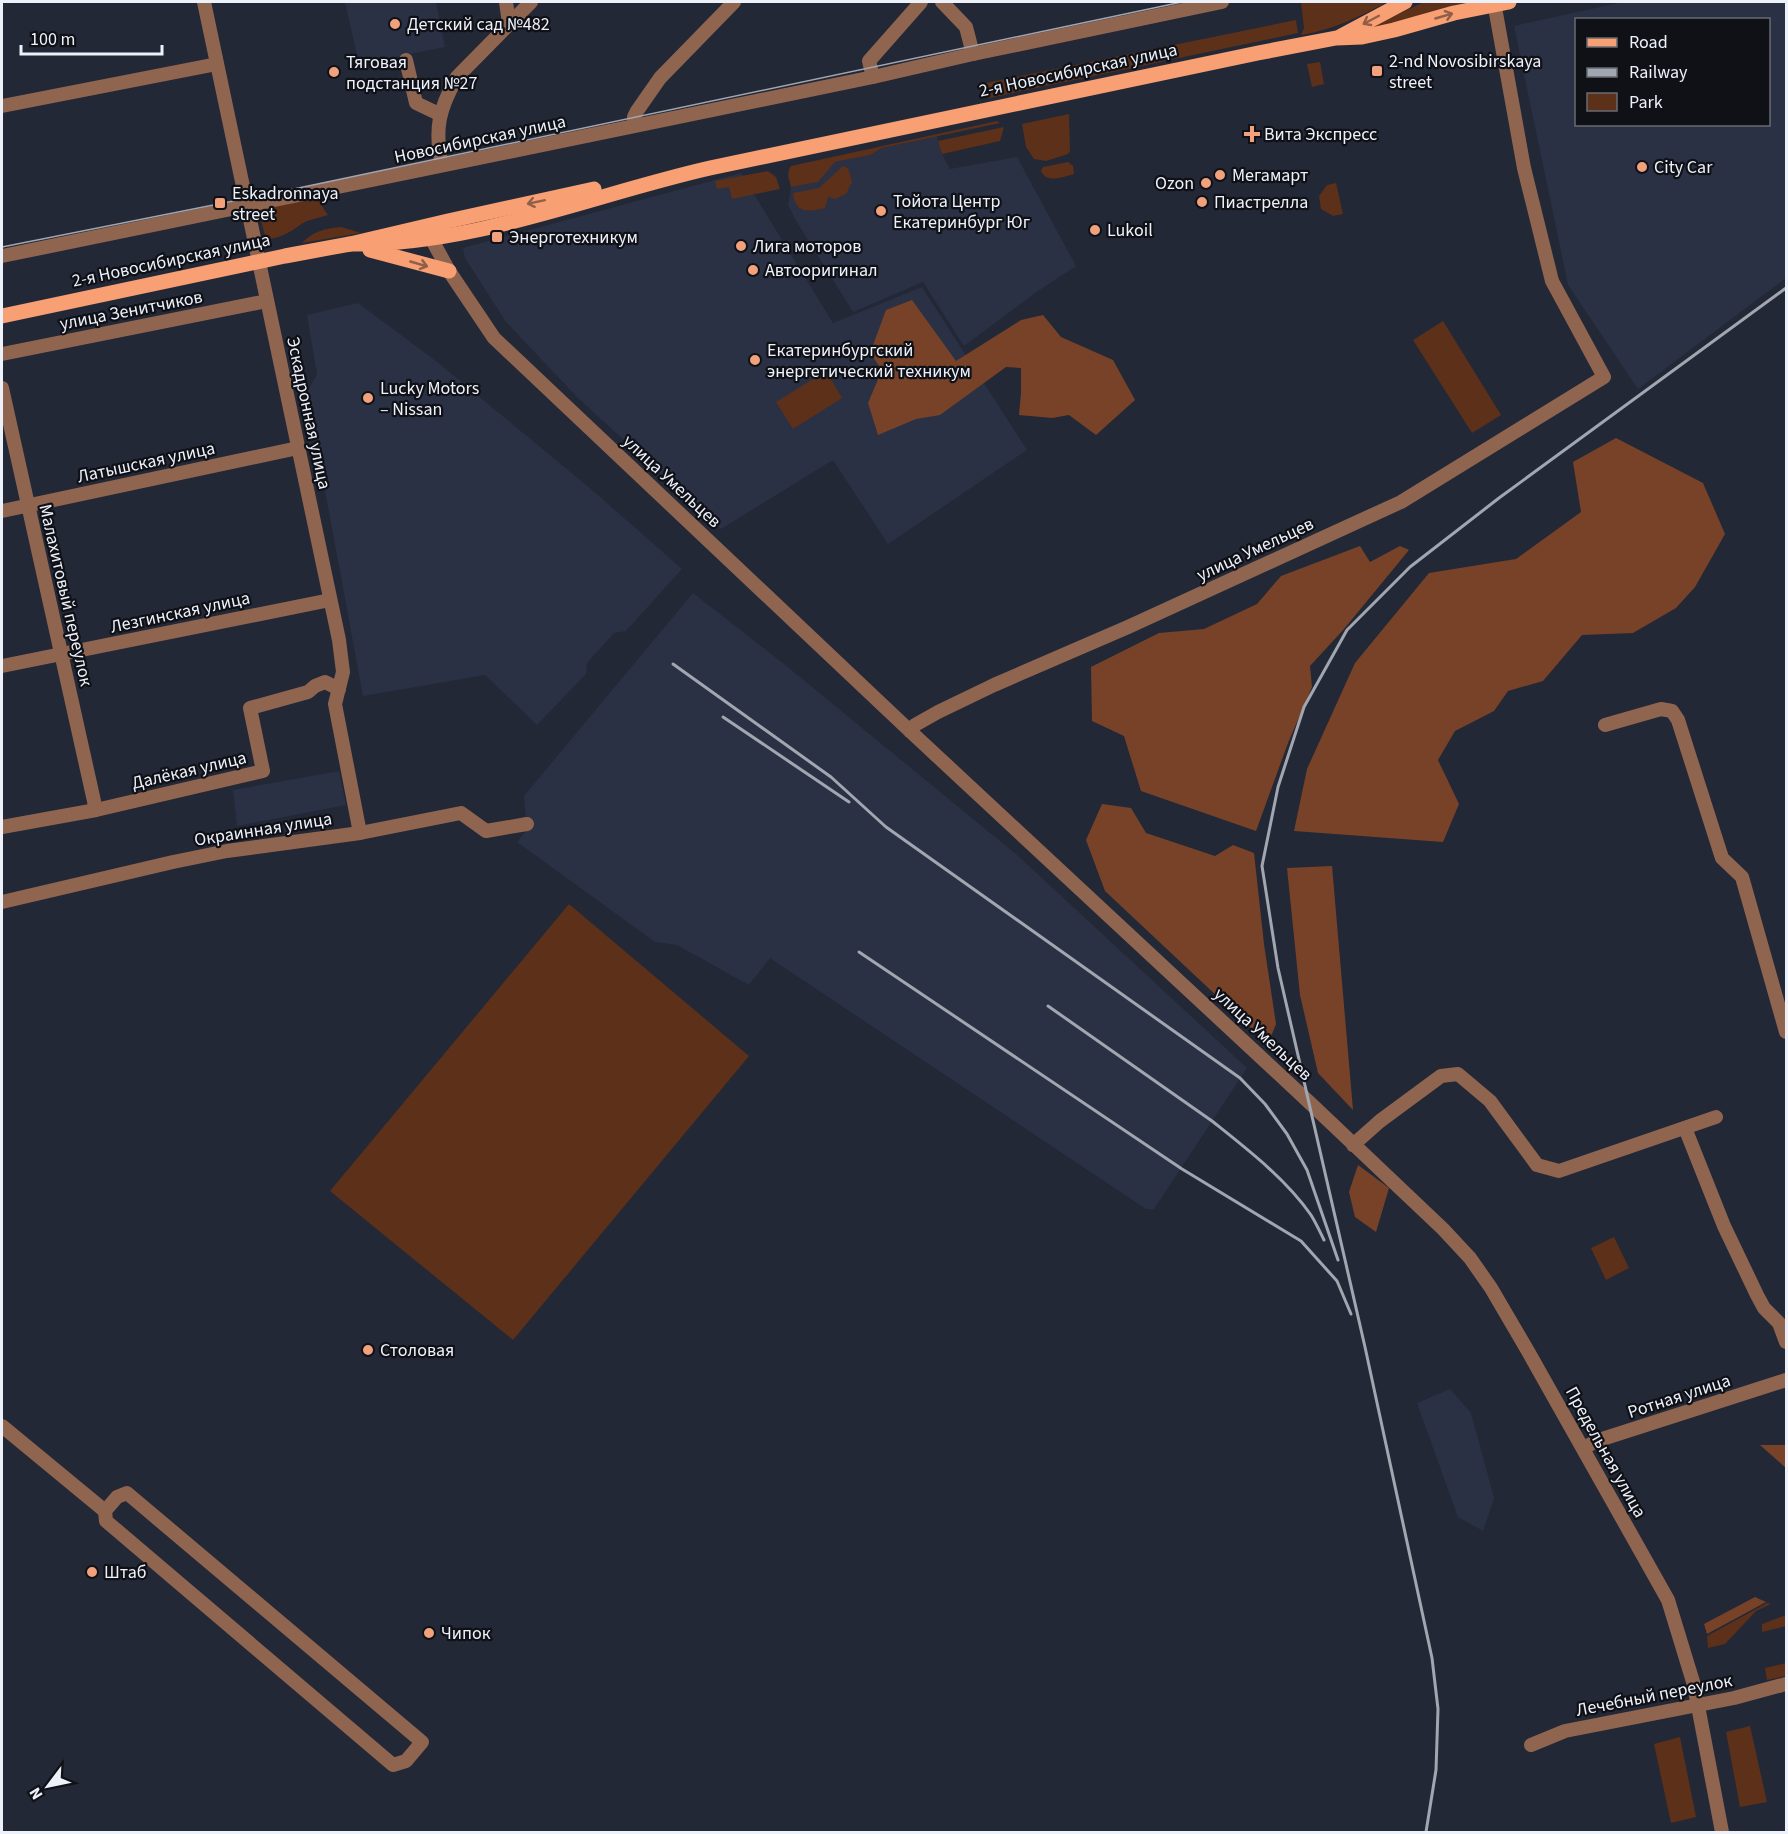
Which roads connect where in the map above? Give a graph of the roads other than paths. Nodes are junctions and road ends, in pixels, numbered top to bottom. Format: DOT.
graph roads {
  1 [pos="204,2"];
  2 [pos="506,2"];
  3 [pos="531,2"];
  4 [pos="734,2"];
  5 [pos="921,2"];
  6 [pos="942,2"];
  7 [pos="1221,2"];
  8 [pos="1405,2"];
  9 [pos="1500,2"];
  10 [pos="509,23"];
  11 [pos="1336,38"];
  12 [pos="973,54"];
  13 [pos="406,60"];
  14 [pos="217,64"];
  15 [pos="873,77"];
  16 [pos="2,106"];
  17 [pos="439,114"];
  18 [pos="635,125"];
  19 [pos="442,165"];
  20 [pos="246,207"];
  21 [pos="428,233"];
  22 [pos="350,244"];
  23 [pos="2,256"];
  24 [pos="259,262"];
  25 [pos="449,271"];
  26 [pos="267,301"];
  27 [pos="2,316"];
  28 [pos="2,354"];
  29 [pos="2,388"];
  30 [pos="298,448"];
  31 [pos="28,506"];
  32 [pos="2,512"];
  33 [pos="330,600"];
  34 [pos="61,655"];
  35 [pos="2,666"];
  36 [pos="339,689"];
  37 [pos="1605,725"];
  38 [pos="910,731"];
  39 [pos="96,810"];
  40 [pos="527,824"];
  41 [pos="2,827"];
  42 [pos="360,833"];
  43 [pos="2,902"];
  44 [pos="1786,1032"];
  45 [pos="1716,1117"];
  46 [pos="1685,1128"];
  47 [pos="1353,1144"];
  48 [pos="1786,1342"];
  49 [pos="1786,1380"];
  50 [pos="2,1426"];
  51 [pos="1584,1448"];
  52 [pos="105,1511"];
  53 [pos="1786,1684"];
  54 [pos="1698,1705"];
  55 [pos="1531,1745"];
  56 [pos="1722,1833"];
  1 -- 14 [label="street, Эскадронная улица"];
  2 -- 10 [label="street"];
  3 -- 10 [label="street"];
  4 -- 18 [label="street"];
  5 -- 15 [label="street"];
  6 -- 12 [label="street"];
  7 -- 12 [label="street, Новосибирская улица"];
  8 -- 11 [label="main road, one-way"];
  11 -- 9 [label="main road, 2-я Новосибирская улица, one-way"];
  9 -- 38 [label="street, улица Умельцев"];
  10 -- 17 [label="street"];
  11 -- 21 [label="main road, 2-я Новосибирская улица"];
  12 -- 15 [label="street, Новосибирская улица"];
  13 -- 17 [label="street"];
  14 -- 16 [label="street"];
  14 -- 20 [label="street, Эскадронная улица"];
  15 -- 18 [label="street, Новосибирская улица"];
  17 -- 19 [label="street"];
  18 -- 19 [label="street, Новосибирская улица"];
  19 -- 20 [label="street, Новосибирская улица"];
  20 -- 23 [label="street, Новосибирская улица"];
  20 -- 24 [label="street, Эскадронная улица"];
  21 -- 22 [label="main road, 2-я Новосибирская улица"];
  21 -- 25 [label="street, улица Умельцев"];
  22 -- 24 [label="main road, 2-я Новосибирская улица"];
  22 -- 25 [label="main road, one-way"];
  24 -- 26 [label="street, Эскадронная улица"];
  24 -- 27 [label="main road, 2-я Новосибирская улица"];
  25 -- 38 [label="street, улица Умельцев"];
  26 -- 28 [label="street, улица Зенитчиков"];
  26 -- 30 [label="street, Эскадронная улица"];
  29 -- 31 [label="street, Малахитовый переулок"];
  30 -- 31 [label="street, Латышская улица"];
  30 -- 33 [label="street, Эскадронная улица"];
  31 -- 32 [label="street, Латышская улица"];
  31 -- 34 [label="street, Малахитовый переулок"];
  33 -- 34 [label="street, Лезгинская улица"];
  33 -- 36 [label="street, Эскадронная улица"];
  34 -- 35 [label="street, Лезгинская улица"];
  34 -- 39 [label="street, Малахитовый переулок"];
  36 -- 39 [label="street, Далёкая улица"];
  36 -- 42 [label="street, Эскадронная улица"];
  37 -- 44 [label="street"];
  38 -- 47 [label="street, улица Умельцев"];
  39 -- 41 [label="street, Далёкая улица"];
  40 -- 42 [label="street, Окраинная улица"];
  42 -- 43 [label="street, Окраинная улица"];
  45 -- 46 [label="street"];
  46 -- 47 [label="street"];
  46 -- 48 [label="street"];
  47 -- 51 [label="street, Предельная улица"];
  49 -- 51 [label="street, Ротная улица"];
  50 -- 52 [label="street"];
  51 -- 54 [label="street, Предельная улица"];
  52 -- 52 [label="street"];
  53 -- 54 [label="street, Лечебный переулок"];
  54 -- 55 [label="street, Лечебный переулок"];
  54 -- 56 [label="street, Предельная улица"];
}
